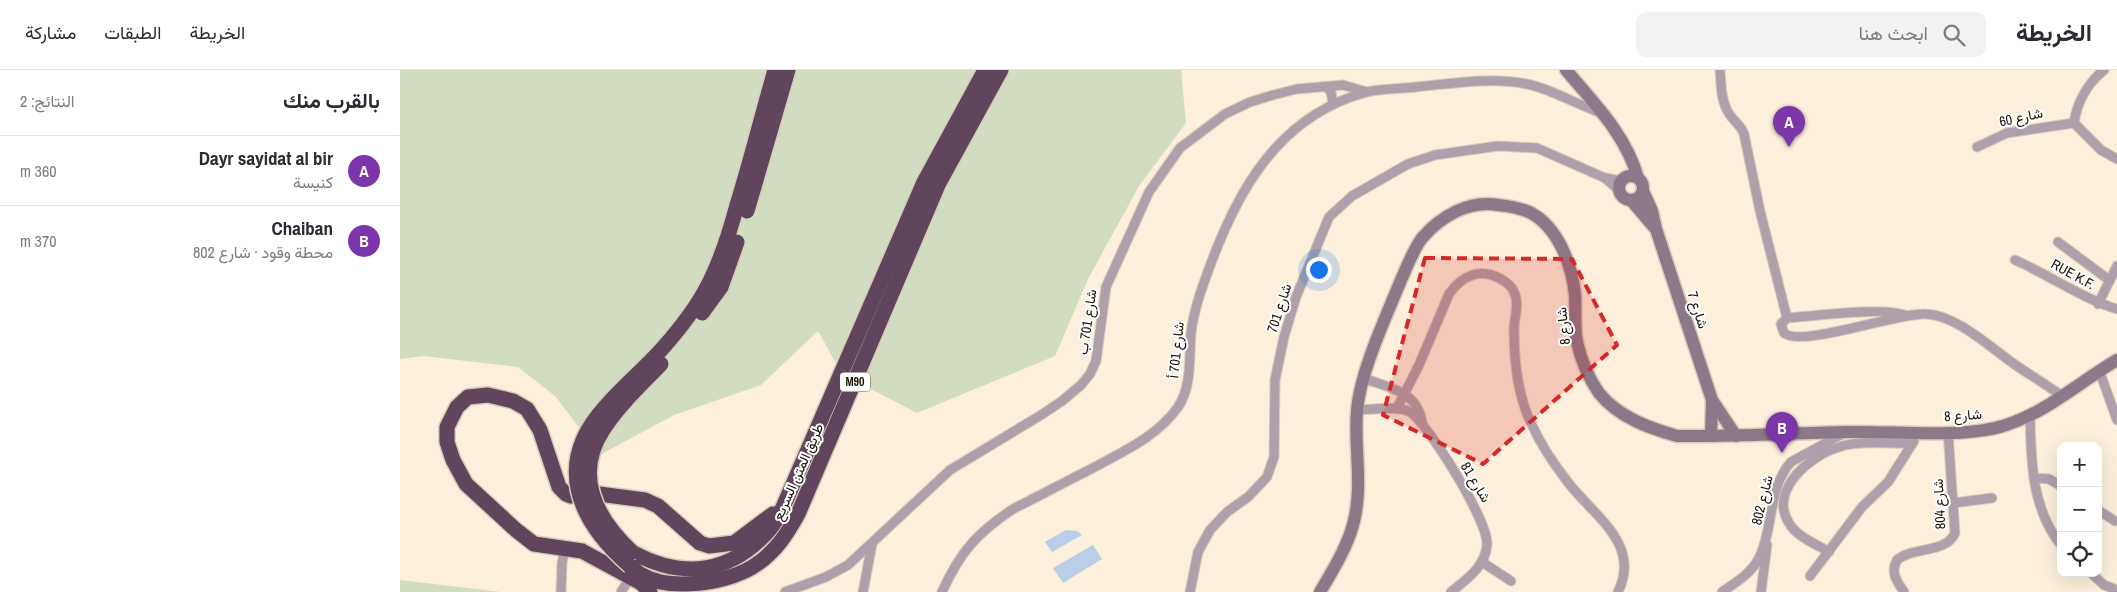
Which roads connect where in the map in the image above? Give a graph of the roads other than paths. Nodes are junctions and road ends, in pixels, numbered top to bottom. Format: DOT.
graph roads {
  1 [pos="775,70"];
  2 [pos="788,70"];
  3 [pos="985,70"];
  4 [pos="1001,70"];
  5 [pos="1566,70"];
  6 [pos="1720,70"];
  7 [pos="2104,70"];
  8 [pos="1327,87"];
  9 [pos="1367,92"];
  10 [pos="1333,104"];
  11 [pos="1604,114"];
  12 [pos="2074,123"];
  13 [pos="1977,147"];
  14 [pos="2117,159"];
  15 [pos="1626,182"];
  16 [pos="1643,191"];
  17 [pos="1631,200"];
  18 [pos="1656,229"];
  19 [pos="2058,242"];
  20 [pos="2016,260"];
  21 [pos="2117,266"];
  22 [pos="2109,280"];
  23 [pos="2098,304"];
  24 [pos="2117,309"];
  25 [pos="1907,316"];
  26 [pos="1787,318"];
  27 [pos="2117,360"];
  28 [pos="2099,370"];
  29 [pos="1363,378"];
  30 [pos="1405,393"];
  31 [pos="2062,396"];
  32 [pos="1712,400"];
  33 [pos="1397,408"];
  34 [pos="1357,410"];
  35 [pos="2030,414"];
  36 [pos="2117,420"];
  37 [pos="1422,424"];
  38 [pos="1846,432"];
  39 [pos="1919,432"];
  40 [pos="1948,432"];
  41 [pos="1711,436"];
  42 [pos="1736,436"];
  43 [pos="1912,444"];
  44 [pos="2034,478"];
  45 [pos="2057,484"];
  46 [pos="599,494"];
  47 [pos="571,496"];
  48 [pos="1992,498"];
  49 [pos="1953,503"];
  50 [pos="784,505"];
  51 [pos="2102,513"];
  52 [pos="2115,522"];
  53 [pos="1767,538"];
  54 [pos="2057,539"];
  55 [pos="872,544"];
  56 [pos="565,548"];
  57 [pos="1829,552"];
  58 [pos="1482,562"];
  59 [pos="638,575"];
  60 [pos="1810,576"];
  61 [pos="2095,577"];
  62 [pos="1511,581"];
  63 [pos="705,583"];
  64 [pos="2117,590"];
  65 [pos="561,592"];
  66 [pos="621,592"];
  67 [pos="689,592"];
  68 [pos="785,592"];
  69 [pos="863,592"];
  70 [pos="942,592"];
  71 [pos="1190,592"];
  72 [pos="1320,592"];
  73 [pos="1452,592"];
  74 [pos="1618,592"];
  75 [pos="1722,592"];
  76 [pos="1761,592"];
  77 [pos="1904,592"];
  1 -- 59 [label="highway, طريق المتن السريع / M90, bridge"];
  2 -- 59 [label="highway, طريق المتن السريع / M90, bridge"];
  3 -- 50 [label="highway, طريق المتن السريع / M90"];
  4 -- 63 [label="highway, طريق المتن السريع / M90"];
  5 -- 11 [label="street"];
  6 -- 26 [label="street"];
  7 -- 12 [label="street"];
  8 -- 9 [label="street, شارع 701 ب"];
  8 -- 10 [label="street"];
  8 -- 55 [label="street, شارع 701 ب"];
  9 -- 10 [label="street, شارع 701 أ"];
  9 -- 11 [label="street"];
  10 -- 70 [label="street, شارع 701 أ"];
  11 -- 15 [label="street"];
  12 -- 13 [label="street, شارع 60"];
  12 -- 14 [label="street"];
  15 -- 16 [label="street, شارع 7"];
  15 -- 17 [label="street, شارع 7"];
  15 -- 71 [label="street, شارع 701"];
  16 -- 17 [label="street"];
  16 -- 18 [label="street, شارع 7"];
  17 -- 18 [label="street, شارع 7"];
  18 -- 32 [label="street, شارع 7"];
  19 -- 22 [label="street"];
  20 -- 23 [label="street, RUE K.F."];
  21 -- 22 [label="street"];
  22 -- 23 [label="street"];
  23 -- 24 [label="street, RUE K.F."];
  25 -- 26 [label="street"];
  25 -- 26 [label="street"];
  25 -- 31 [label="street"];
  27 -- 28 [label="street, شارع 8"];
  28 -- 31 [label="street, شارع 8"];
  28 -- 36 [label="street"];
  29 -- 30 [label="street"];
  29 -- 34 [label="street, شارع 8"];
  29 -- 41 [label="street, شارع 8"];
  30 -- 33 [label="street"];
  30 -- 37 [label="street, شارع 81"];
  30 -- 74 [label="street"];
  31 -- 35 [label="street, شارع 8"];
  32 -- 41 [label="street"];
  32 -- 42 [label="street"];
  33 -- 34 [label="street"];
  33 -- 37 [label="street, شارع 81"];
  34 -- 72 [label="street, شارع 8"];
  35 -- 40 [label="street, شارع 8"];
  35 -- 44 [label="street"];
  37 -- 58 [label="street, شارع 81"];
  38 -- 39 [label="street, شارع 8"];
  38 -- 42 [label="street, شارع 8"];
  38 -- 53 [label="street, شارع 802"];
  39 -- 40 [label="street, شارع 8"];
  39 -- 43 [label="street"];
  40 -- 49 [label="street, شارع 804"];
  41 -- 42 [label="street, شارع 8"];
  43 -- 57 [label="street"];
  43 -- 57 [label="street"];
  44 -- 45 [label="street"];
  44 -- 54 [label="street"];
  46 -- 50 [label="highway"];
  47 -- 56 [label="highway"];
  48 -- 49 [label="street"];
  49 -- 77 [label="street, شارع 804"];
  50 -- 59 [label="highway, طريق المتن السريع / M90"];
  51 -- 52 [label="street"];
  53 -- 75 [label="street, شارع 802"];
  53 -- 76 [label="street"];
  55 -- 68 [label="street, شارع 701 ب"];
  55 -- 69 [label="street"];
  56 -- 59 [label="highway"];
  56 -- 65 [label="street"];
  57 -- 60 [label="street"];
  58 -- 62 [label="street"];
  58 -- 73 [label="street"];
  59 -- 63 [label="highway, طريق المتن السريع / M90"];
  59 -- 66 [label="street"];
  61 -- 64 [label="street"];
  63 -- 67 [label="highway"];
}
